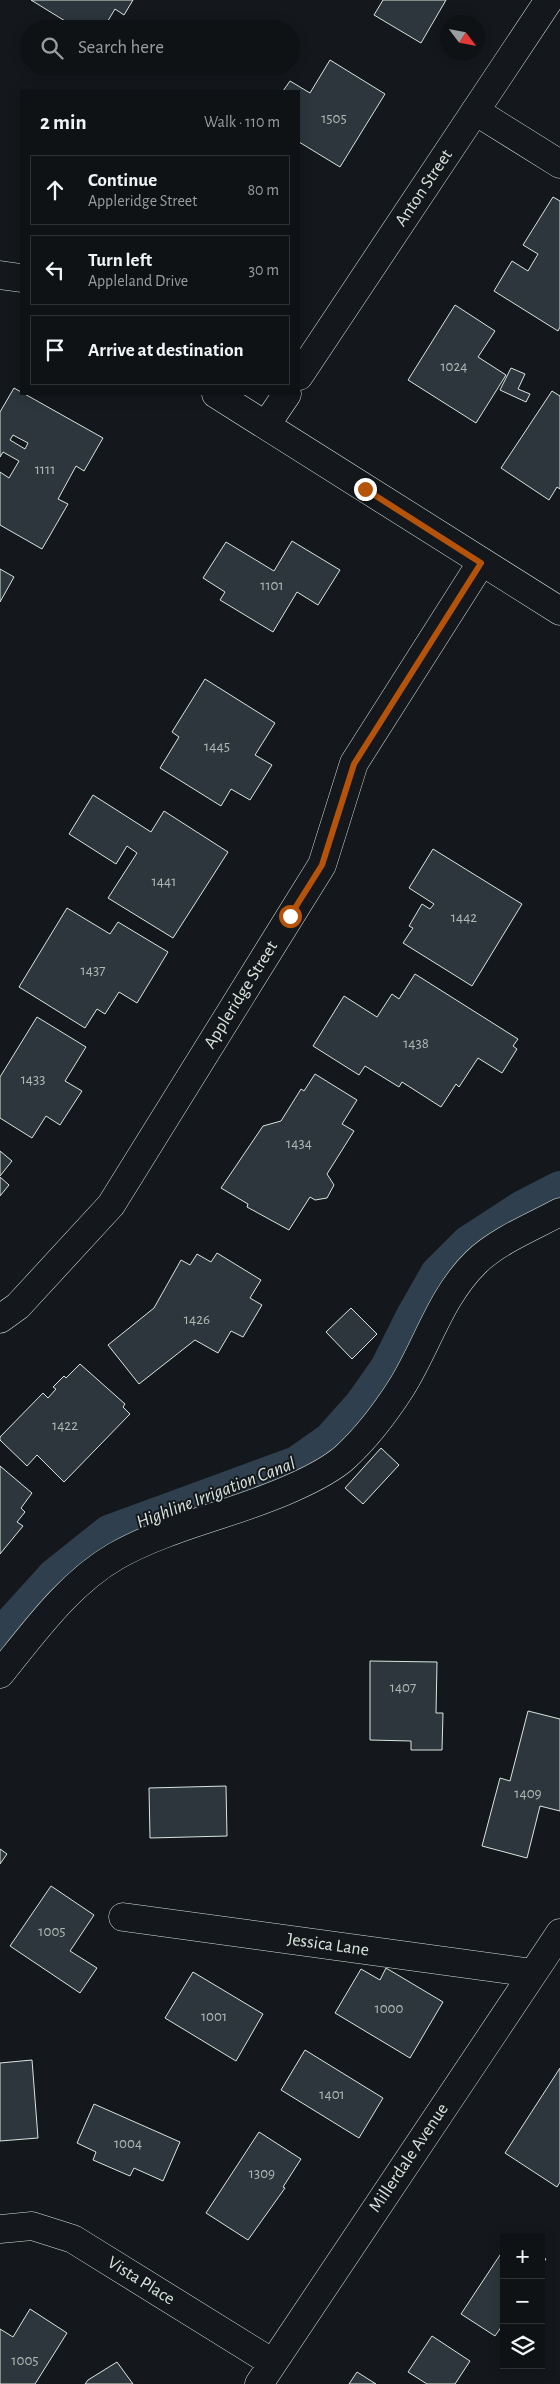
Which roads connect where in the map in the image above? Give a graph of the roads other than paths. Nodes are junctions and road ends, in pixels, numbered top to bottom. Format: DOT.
graph roads {
  1 [pos="549,0"];
  2 [pos="475,111"];
  3 [pos="560,164"];
  4 [pos="0,275"];
  5 [pos="20,278"];
  6 [pos="300,374"];
  7 [pos="218,395"];
  8 [pos="286,395"];
  9 [pos="266,425"];
  10 [pos="481,563"];
  11 [pos="560,611"];
  12 [pos="560,1212"];
  13 [pos="0,1319"];
  14 [pos="0,1674"];
  15 [pos="123,1917"];
  16 [pos="560,1933"];
  17 [pos="533,1973"];
  18 [pos="0,2229"];
  19 [pos="266,2373"];
  1 -- 2 [label="street, Anton Street"];
  2 -- 3 [label="street"];
  2 -- 6 [label="street, Anton Street"];
  4 -- 5 [label="street"];
  7 -- 9 [label="street"];
  8 -- 9 [label="street"];
  9 -- 10 [label="street"];
  10 -- 11 [label="street"];
  10 -- 13 [label="street, Appleridge Street"];
  12 -- 14 [label="street"];
  15 -- 17 [label="street, Jessica Lane"];
  16 -- 17 [label="street, Millerdale Avenue"];
  17 -- 19 [label="street, Millerdale Avenue"];
  18 -- 19 [label="street, Vista Place"];
}
